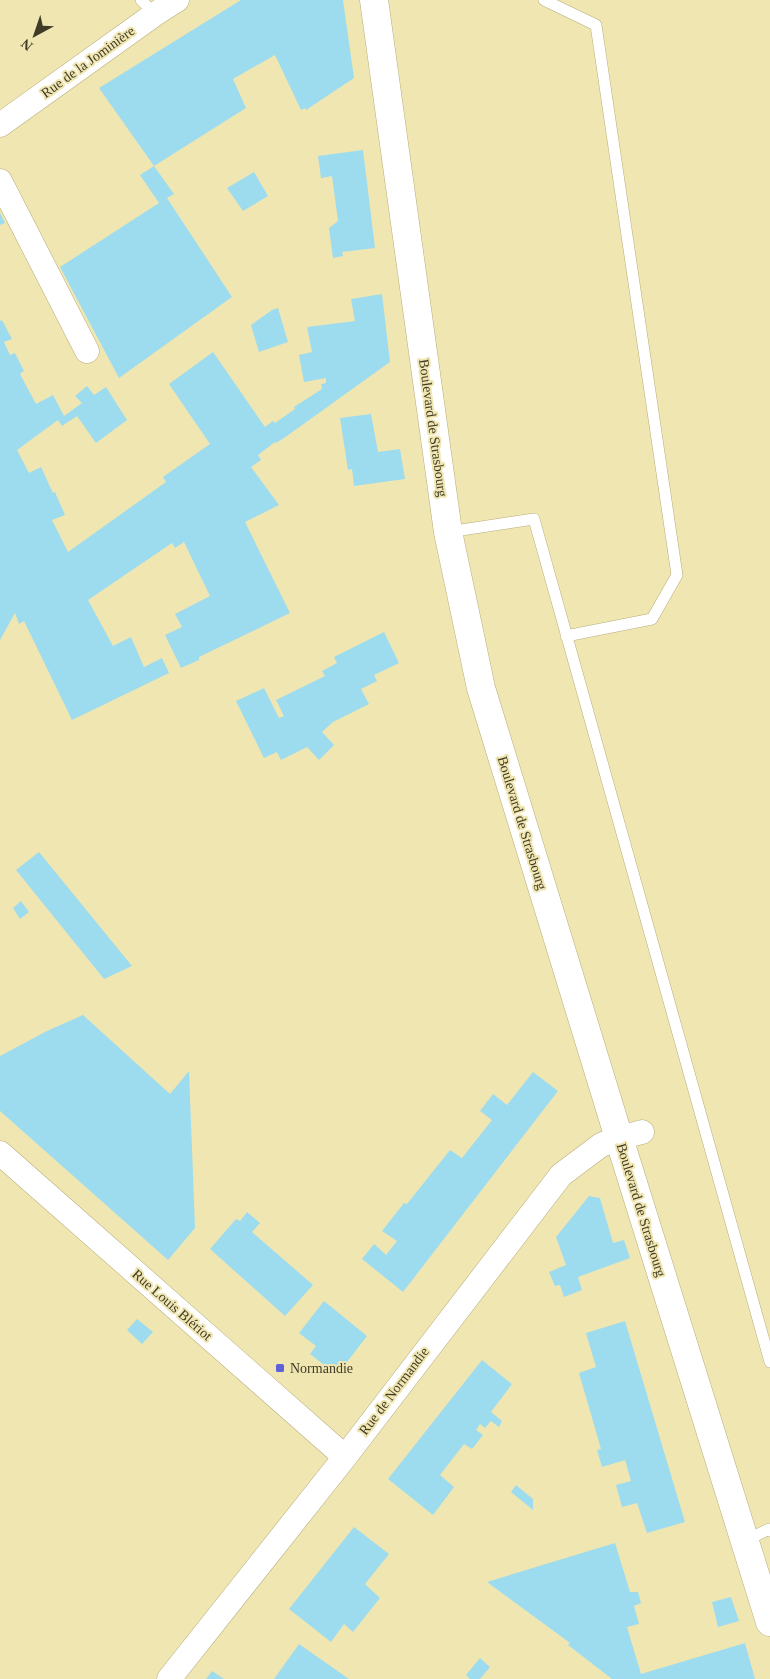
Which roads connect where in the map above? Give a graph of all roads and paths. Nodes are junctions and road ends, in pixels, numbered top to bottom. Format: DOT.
graph roads {
  1 [pos="178,0"];
  2 [pos="374,0"];
  3 [pos="544,0"];
  4 [pos="148,7"];
  5 [pos="0,125"];
  6 [pos="0,182"];
  7 [pos="87,351"];
  8 [pos="448,532"];
  9 [pos="566,636"];
  10 [pos="630,1135"];
  11 [pos="0,1153"];
  12 [pos="770,1362"];
  13 [pos="345,1457"];
  14 [pos="770,1531"];
  15 [pos="744,1541"];
  16 [pos="770,1622"];
  17 [pos="169,1679"];
  1 -- 4 [label="street, Rue de la Jominière"];
  2 -- 8 [label="street, Boulevard de Strasbourg"];
  3 -- 9 [label="lane"];
  4 -- 5 [label="street, Rue de la Jominière"];
  6 -- 7 [label="street"];
  8 -- 9 [label="lane"];
  8 -- 10 [label="street, Boulevard de Strasbourg"];
  9 -- 12 [label="lane"];
  10 -- 13 [label="street, Rue de Normandie"];
  10 -- 15 [label="street, Boulevard de Strasbourg"];
  11 -- 13 [label="street, Rue Louis Blériot"];
  13 -- 17 [label="street, Rue de Normandie"];
  14 -- 15 [label="lane"];
  15 -- 16 [label="street, Boulevard de Strasbourg"];
}
